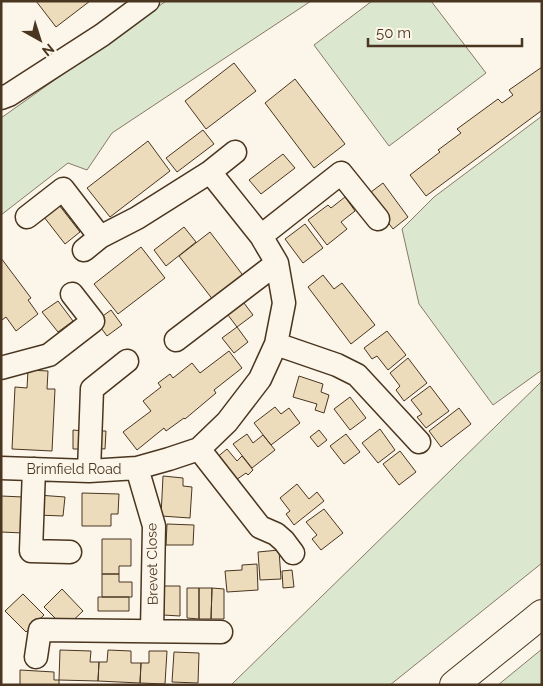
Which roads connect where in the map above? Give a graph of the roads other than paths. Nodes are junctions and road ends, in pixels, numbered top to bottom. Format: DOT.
graph roads {
  1 [pos="148,1"];
  2 [pos="1,98"];
  3 [pos="235,152"];
  4 [pos="210,172"];
  5 [pos="27,217"];
  6 [pos="378,219"];
  7 [pos="261,236"];
  8 [pos="277,263"];
  9 [pos="72,294"];
  10 [pos="176,340"];
  11 [pos="276,344"];
  12 [pos="127,361"];
  13 [pos="1,368"];
  14 [pos="419,442"];
  15 [pos="199,449"];
  16 [pos="1,468"];
  17 [pos="137,468"];
  18 [pos="34,469"];
  19 [pos="89,471"];
  20 [pos="70,552"];
  21 [pos="293,553"];
  22 [pos="542,614"];
  23 [pos="152,631"];
  24 [pos="221,632"];
  25 [pos="36,657"];
  26 [pos="454,685"];
  1 -- 2 [label="street"];
  3 -- 4 [label="street"];
  4 -- 5 [label="street"];
  4 -- 7 [label="street, Brimfield Road"];
  6 -- 7 [label="street"];
  7 -- 8 [label="street, Brimfield Road"];
  8 -- 10 [label="street"];
  8 -- 11 [label="street, Brimfield Road"];
  9 -- 13 [label="street"];
  11 -- 14 [label="street"];
  11 -- 15 [label="street, Brimfield Road"];
  12 -- 19 [label="street"];
  15 -- 17 [label="street, Brimfield Road"];
  15 -- 21 [label="street"];
  16 -- 18 [label="street, Brimfield Road"];
  17 -- 19 [label="street, Brimfield Road"];
  17 -- 23 [label="street, Brevet Close"];
  18 -- 19 [label="street, Brimfield Road"];
  18 -- 20 [label="street"];
  22 -- 26 [label="main road"];
  23 -- 24 [label="street"];
  23 -- 25 [label="street"];
}
